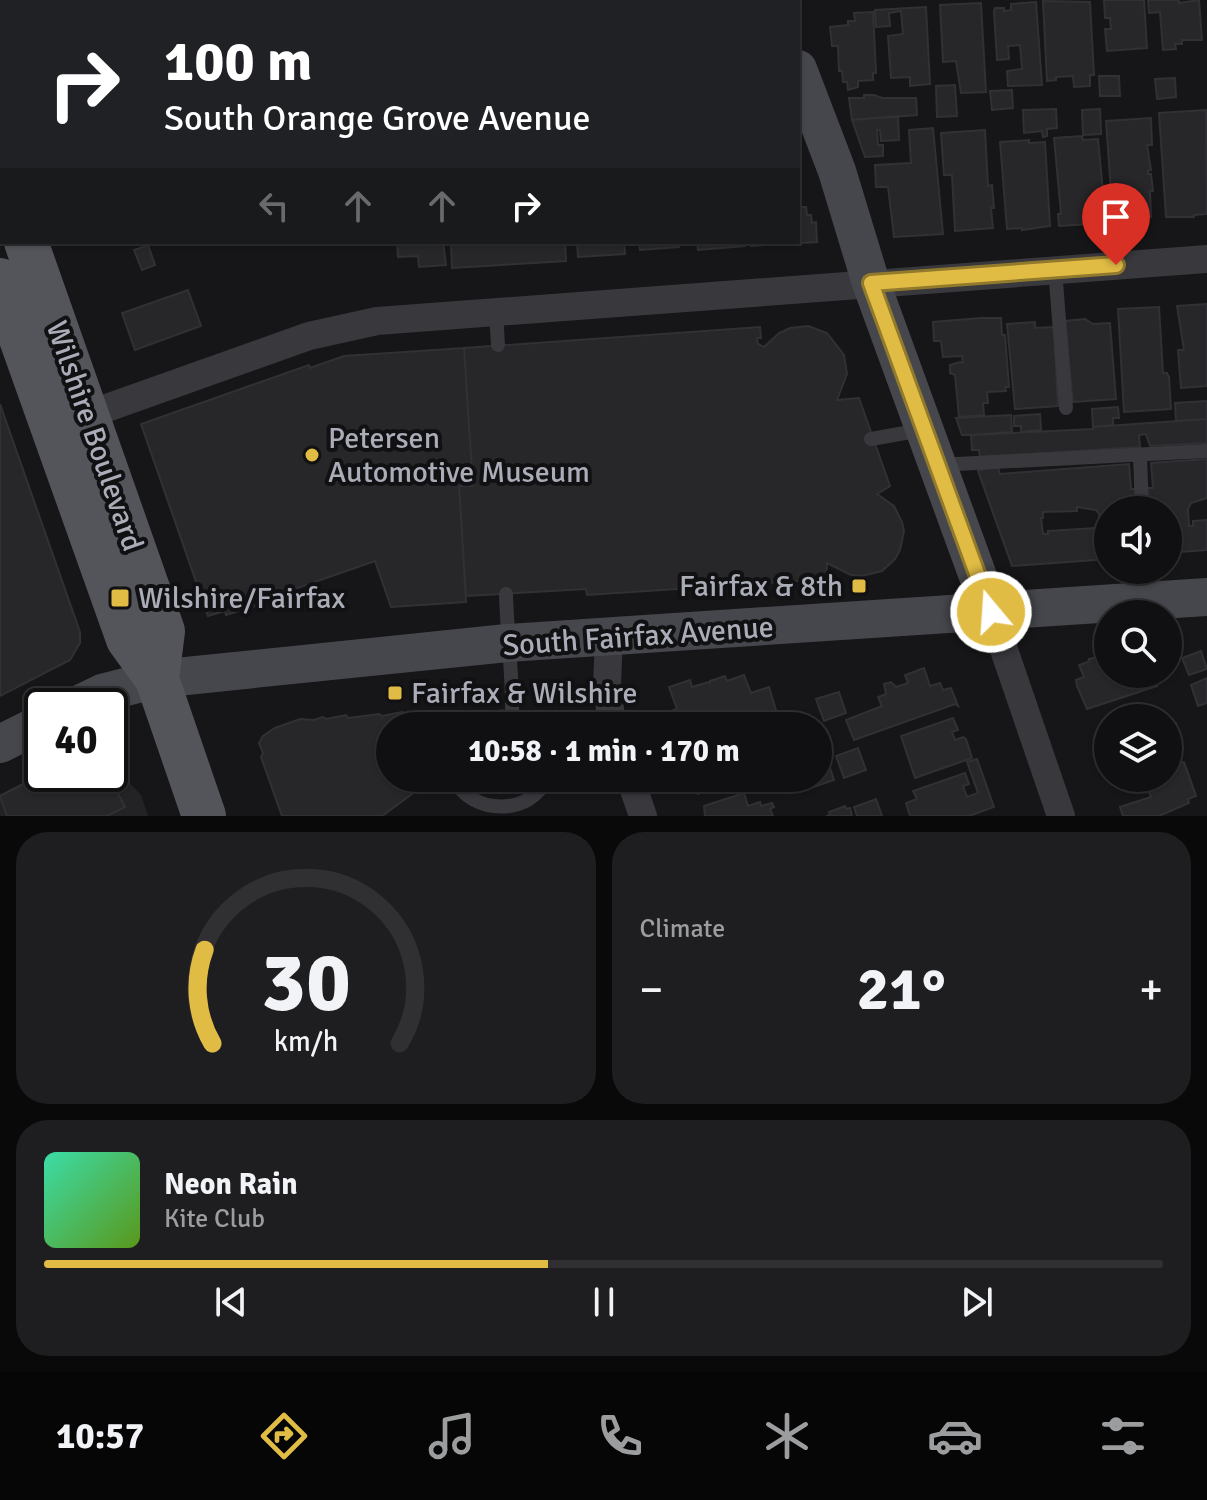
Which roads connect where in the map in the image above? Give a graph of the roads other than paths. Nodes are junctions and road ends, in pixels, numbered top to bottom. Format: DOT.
graph roads {
  1 [pos="800,74"];
  2 [pos="27,244"];
  3 [pos="1207,259"];
  4 [pos="1055,269"];
  5 [pos="0,280"];
  6 [pos="871,283"];
  7 [pos="496,312"];
  8 [pos="498,345"];
  9 [pos="1066,408"];
  10 [pos="71,421"];
  11 [pos="925,430"];
  12 [pos="871,439"];
  13 [pos="1207,451"];
  14 [pos="1140,455"];
  15 [pos="938,465"];
  16 [pos="1141,496"];
  17 [pos="1143,586"];
  18 [pos="506,594"];
  19 [pos="1207,597"];
  20 [pos="991,612"];
  21 [pos="609,638"];
  22 [pos="507,643"];
  23 [pos="157,679"];
  24 [pos="122,688"];
  25 [pos="512,712"];
  26 [pos="610,712"];
  27 [pos="24,732"];
  28 [pos="0,744"];
  29 [pos="461,792"];
  30 [pos="538,792"];
  31 [pos="635,792"];
  32 [pos="204,816"];
  33 [pos="643,816"];
  34 [pos="1061,816"];
  1 -- 6 [label="main road"];
  2 -- 10 [label="main road, Wilshire Boulevard"];
  3 -- 4 [label="street"];
  4 -- 6 [label="street"];
  4 -- 9 [label="lane"];
  5 -- 10 [label="main road, Wilshire Boulevard"];
  6 -- 7 [label="street"];
  6 -- 11 [label="main road"];
  7 -- 8 [label="lane"];
  7 -- 10 [label="street"];
  10 -- 23 [label="main road, Wilshire Boulevard"];
  11 -- 12 [label="lane"];
  11 -- 15 [label="main road"];
  13 -- 14 [label="lane"];
  14 -- 15 [label="lane"];
  14 -- 16 [label="lane"];
  15 -- 20 [label="main road"];
  17 -- 19 [label="main road, South Fairfax Avenue"];
  17 -- 20 [label="main road, South Fairfax Avenue"];
  18 -- 22 [label="lane"];
  20 -- 21 [label="main road, South Fairfax Avenue"];
  20 -- 34 [label="street"];
  21 -- 22 [label="main road, South Fairfax Avenue"];
  21 -- 26 [label="street"];
  22 -- 23 [label="main road, South Fairfax Avenue"];
  22 -- 25 [label="lane"];
  23 -- 24 [label="main road, South Fairfax Avenue"];
  23 -- 32 [label="main road, Wilshire Boulevard"];
  27 -- 28 [label="main road"];
  29 -- 30 [label="lane"];
  31 -- 33 [label="street"];
}
